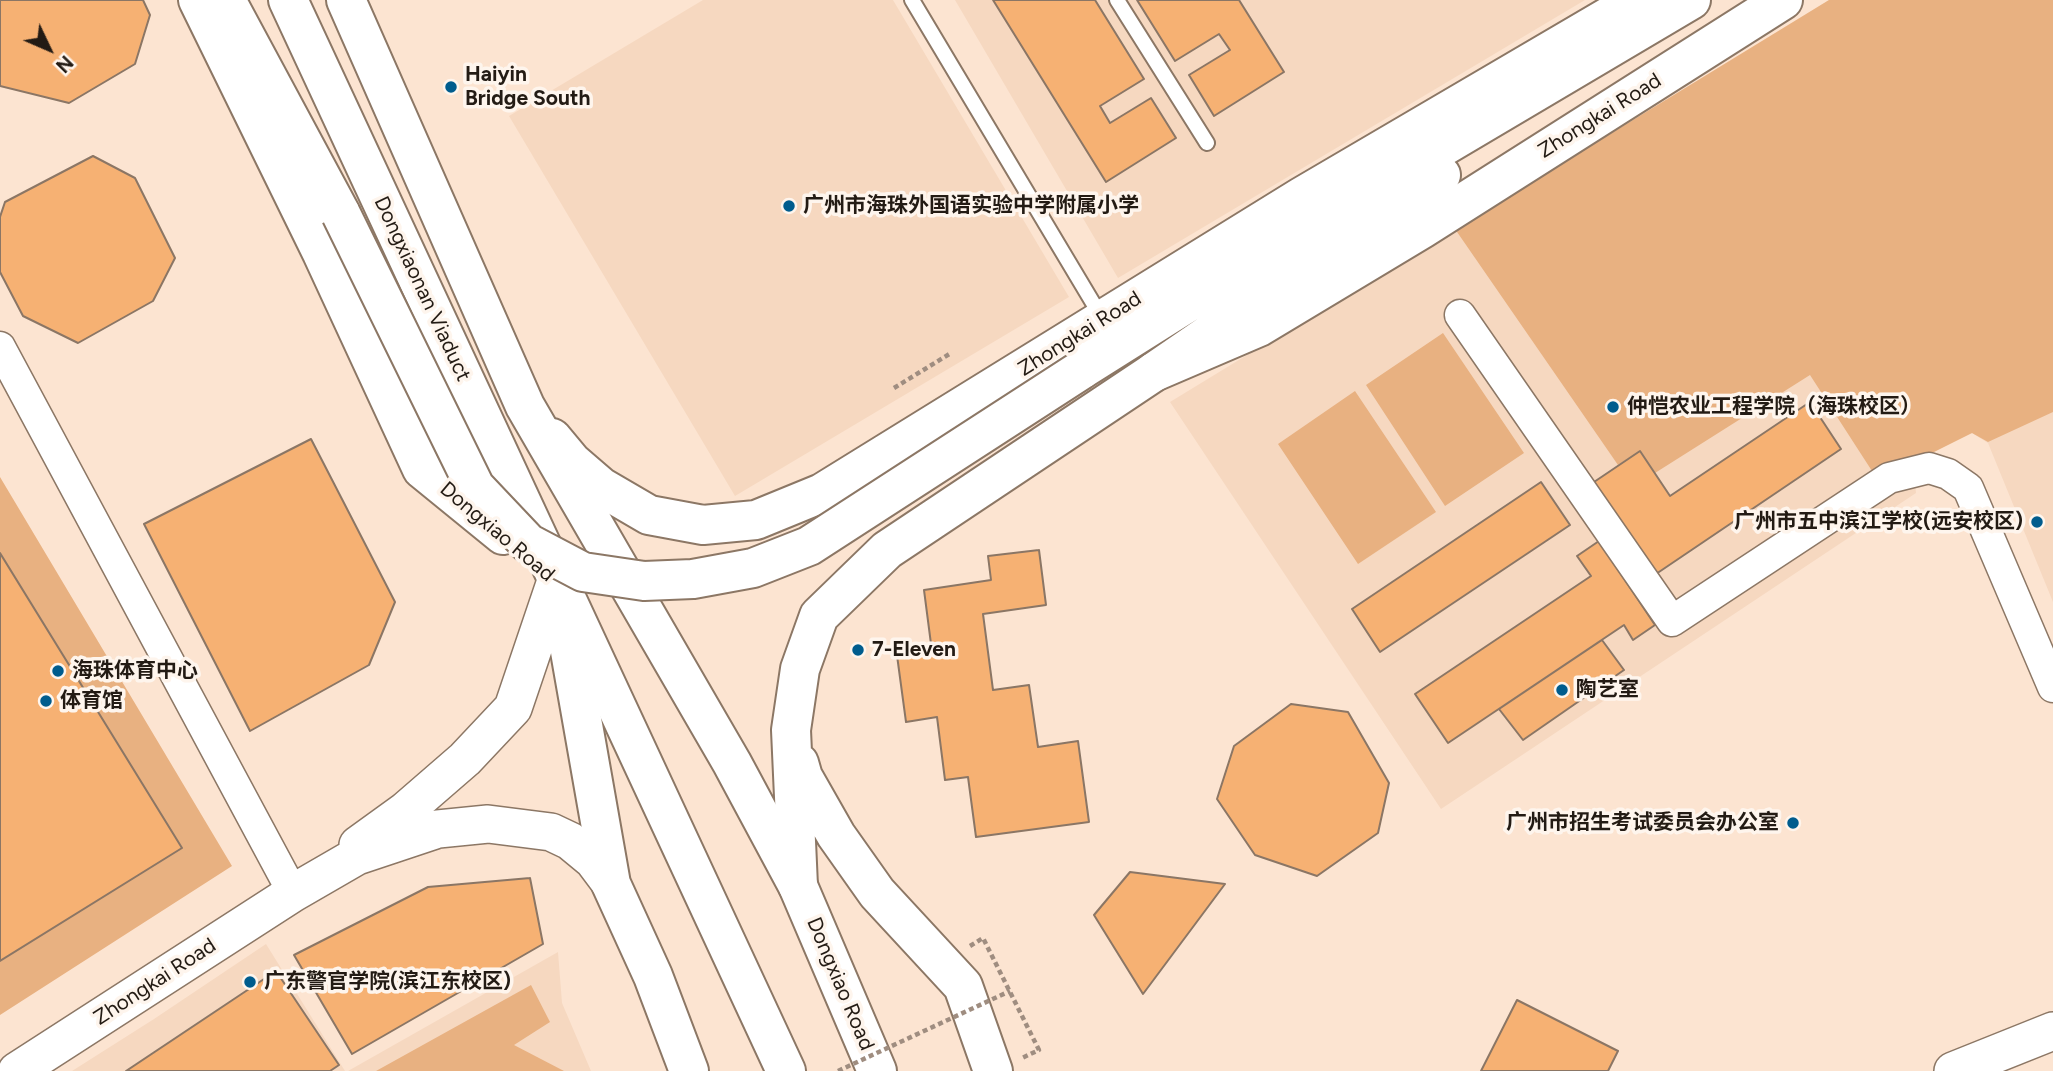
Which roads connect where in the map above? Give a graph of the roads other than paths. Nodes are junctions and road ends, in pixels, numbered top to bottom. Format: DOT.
graph roads {
  1 [pos="198,0"];
  2 [pos="226,0"];
  3 [pos="288,0"];
  4 [pos="346,0"];
  5 [pos="912,0"];
  6 [pos="1117,0"];
  7 [pos="1637,0"];
  8 [pos="1691,0"];
  9 [pos="1700,0"];
  10 [pos="1783,0"];
  11 [pos="1207,143"];
  12 [pos="1460,315"];
  13 [pos="1102,320"];
  14 [pos="0,347"];
  15 [pos="1154,372"];
  16 [pos="12,400"];
  17 [pos="525,406"];
  18 [pos="557,578"];
  19 [pos="2050,670"];
  20 [pos="791,730"];
  21 [pos="732,764"];
  22 [pos="794,812"];
  23 [pos="850,855"];
  24 [pos="611,884"];
  25 [pos="798,886"];
  26 [pos="293,893"];
  27 [pos="2053,1031"];
  28 [pos="17,1071"];
  29 [pos="689,1071"];
  30 [pos="786,1071"];
  31 [pos="877,1071"];
  32 [pos="993,1071"];
  33 [pos="1953,1071"];
  1 -- 18 [label="main road, Dongxiao Road"];
  2 -- 8 [label="main road, bridge"];
  3 -- 18 [label="main road, Dongxiaonan Viaduct"];
  4 -- 17 [label="main road, Dongxiao Road"];
  5 -- 13 [label="lane"];
  6 -- 11 [label="lane"];
  7 -- 13 [label="main road, Zhongkai Road"];
  9 -- 15 [label="main road"];
  10 -- 15 [label="main road, Zhongkai Road"];
  12 -- 19 [label="street"];
  13 -- 17 [label="main road, Zhongkai Road"];
  14 -- 16 [label="street"];
  15 -- 20 [label="main road, Zhongkai Road"];
  16 -- 26 [label="street"];
  17 -- 21 [label="main road, Dongxiao Road"];
  18 -- 24 [label="main road"];
  18 -- 26 [label="street"];
  18 -- 30 [label="main road, Dongxiao Road"];
  20 -- 22 [label="main road"];
  20 -- 23 [label="main road"];
  21 -- 22 [label="main road"];
  21 -- 25 [label="main road, Dongxiao Road"];
  22 -- 23 [label="main road"];
  22 -- 25 [label="main road"];
  23 -- 32 [label="main road"];
  24 -- 26 [label="street"];
  24 -- 29 [label="main road"];
  25 -- 31 [label="main road, Dongxiao Road"];
  26 -- 28 [label="street, Zhongkai Road"];
  27 -- 33 [label="street"];
}
